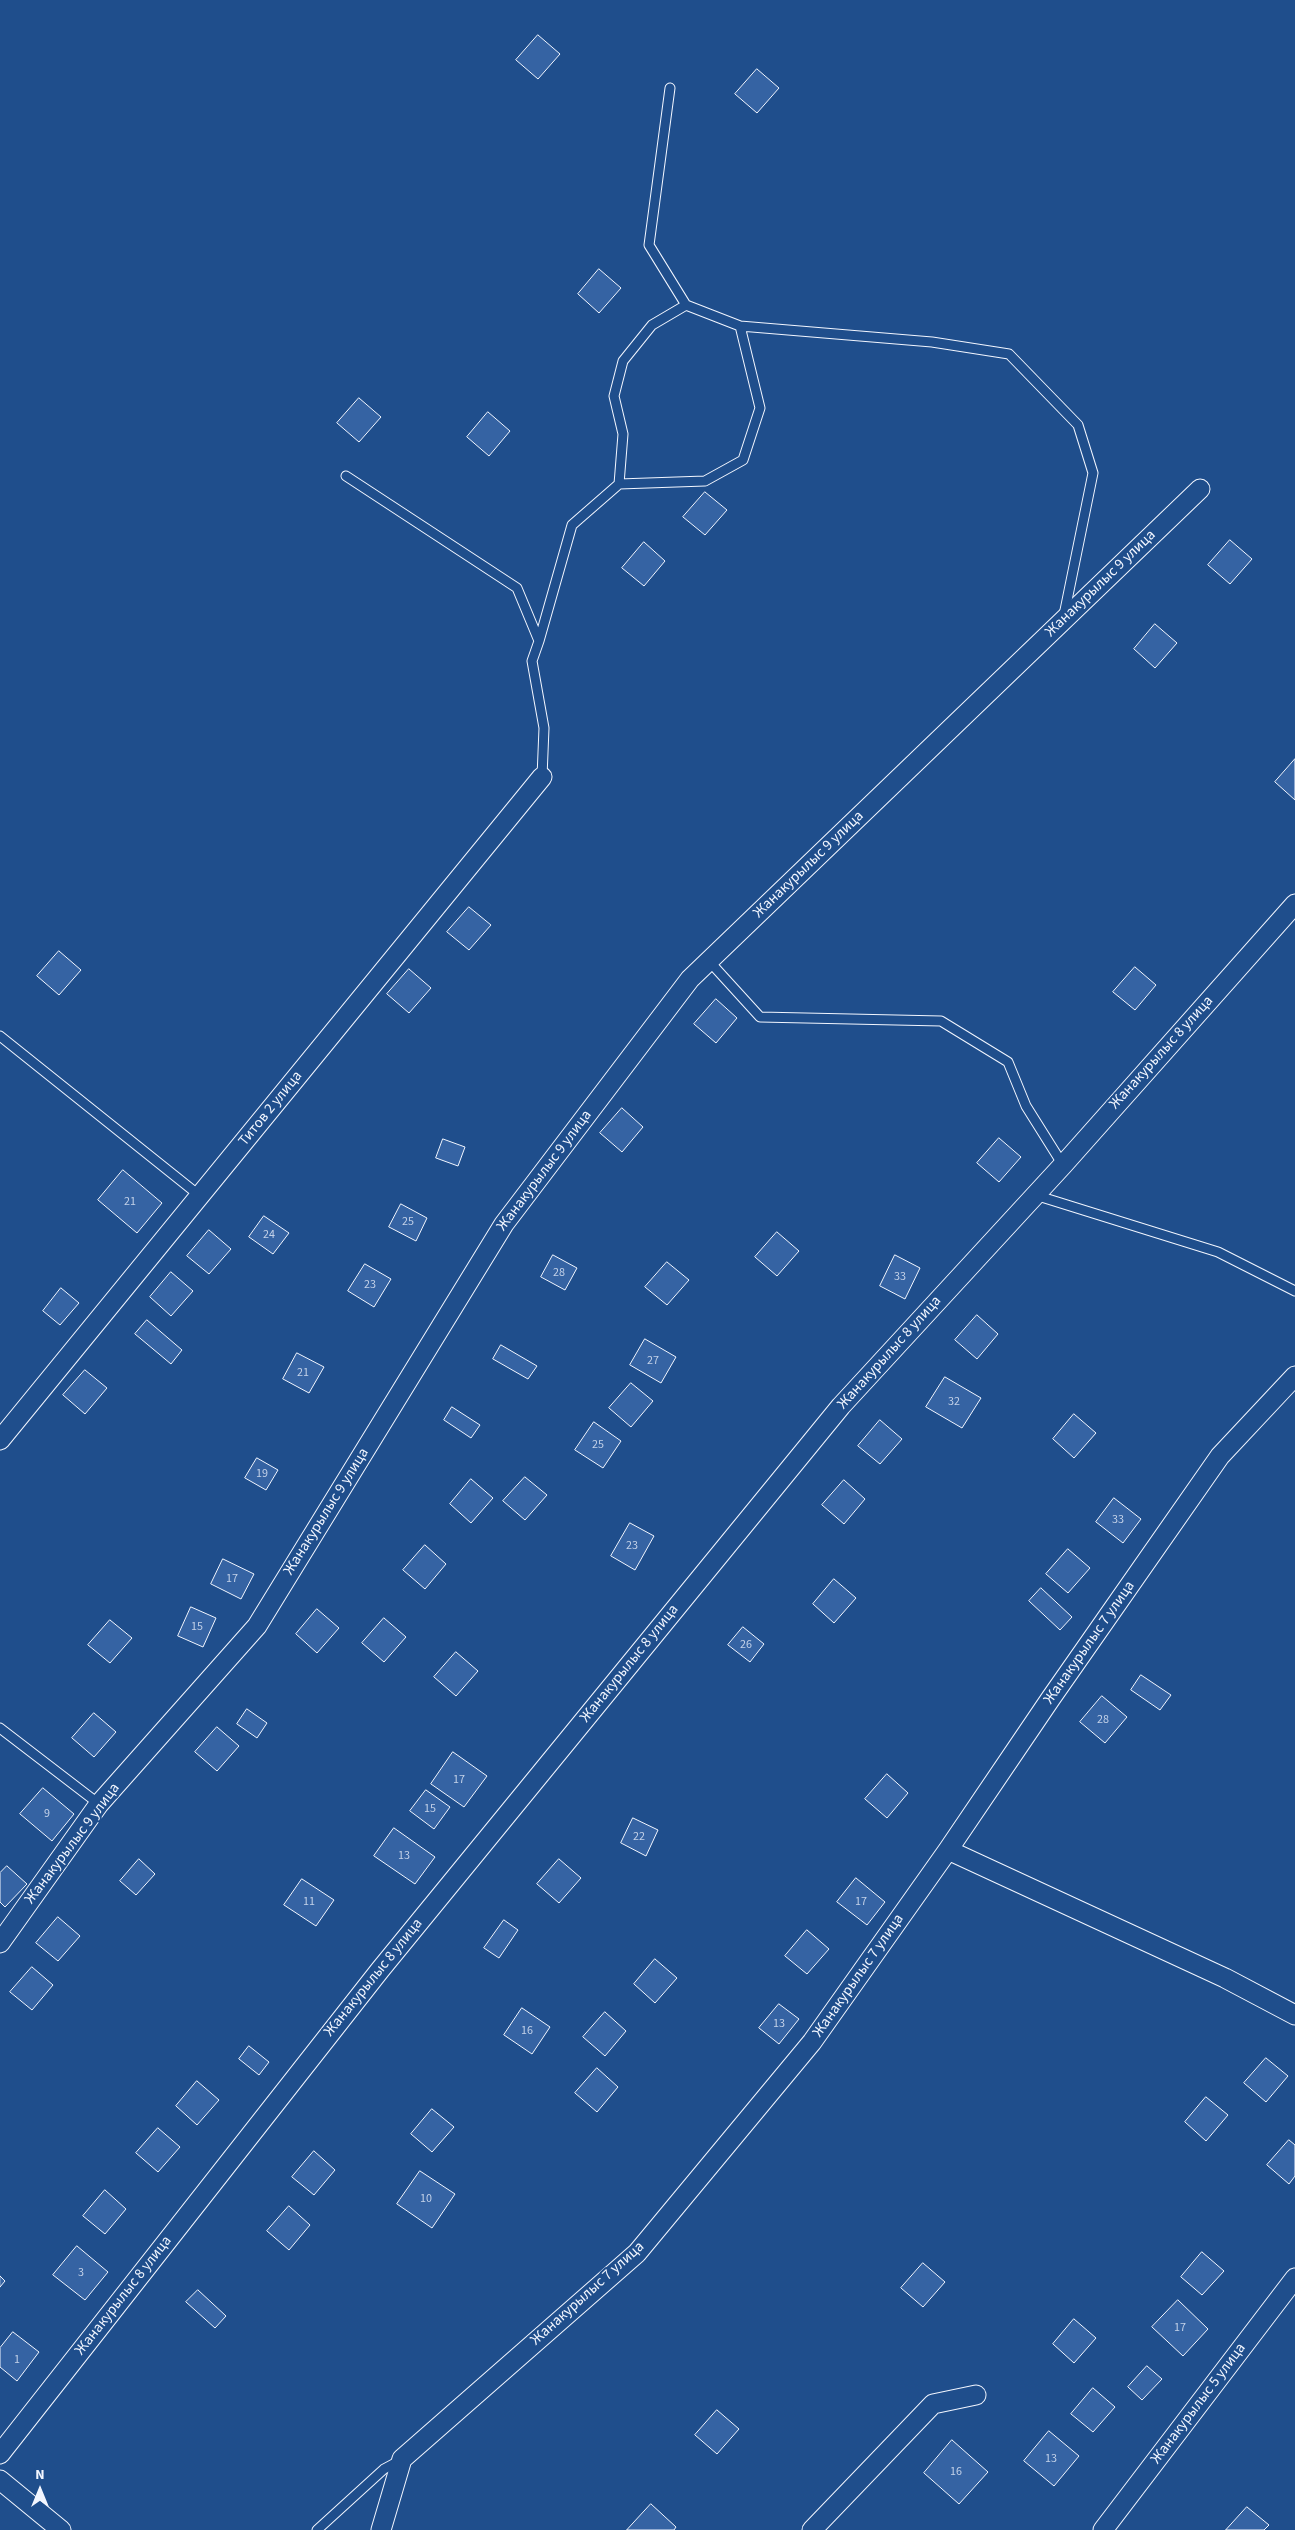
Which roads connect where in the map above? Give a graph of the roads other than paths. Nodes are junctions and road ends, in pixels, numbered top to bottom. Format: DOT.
graph roads {
  1 [pos="670,88"];
  2 [pos="686,305"];
  3 [pos="740,326"];
  4 [pos="346,476"];
  5 [pos="619,484"];
  6 [pos="1200,489"];
  7 [pos="1064,620"];
  8 [pos="539,641"];
  9 [pos="542,777"];
  10 [pos="1295,904"];
  11 [pos="709,961"];
  12 [pos="0,1036"];
  13 [pos="1063,1165"];
  14 [pos="1035,1195"];
  15 [pos="200,1196"];
  16 [pos="1295,1291"];
  17 [pos="1295,1376"];
  18 [pos="0,1440"];
  19 [pos="0,1728"];
  20 [pos="100,1804"];
  21 [pos="948,1850"];
  22 [pos="0,1943"];
  23 [pos="1295,2015"];
  24 [pos="1295,2278"];
  25 [pos="976,2395"];
  26 [pos="0,2454"];
  27 [pos="402,2459"];
  28 [pos="0,2480"];
  29 [pos="61,2530"];
  30 [pos="317,2530"];
  31 [pos="381,2530"];
  32 [pos="812,2530"];
  33 [pos="1103,2530"];
  1 -- 2 [label="lane"];
  2 -- 3 [label="lane"];
  2 -- 5 [label="lane"];
  3 -- 5 [label="lane"];
  3 -- 7 [label="lane"];
  4 -- 8 [label="lane"];
  5 -- 8 [label="lane"];
  6 -- 7 [label="street, Жанакурылыс 9 улица"];
  7 -- 11 [label="street, Жанакурылыс 9 улица"];
  8 -- 9 [label="lane"];
  9 -- 15 [label="street, Титов 2 улица"];
  10 -- 13 [label="street, Жанакурылыс 8 улица"];
  11 -- 13 [label="lane"];
  11 -- 20 [label="street, Жанакурылыс 9 улица"];
  12 -- 15 [label="lane"];
  13 -- 14 [label="street, Жанакурылыс 8 улица"];
  14 -- 16 [label="lane"];
  14 -- 26 [label="street, Жанакурылыс 8 улица"];
  15 -- 18 [label="street, Титов 2 улица"];
  17 -- 21 [label="street, Жанакурылыс 7 улица"];
  19 -- 20 [label="lane"];
  20 -- 22 [label="street, Жанакурылыс 9 улица"];
  21 -- 23 [label="street"];
  21 -- 27 [label="street, Жанакурылыс 7 улица"];
  24 -- 33 [label="street, Жанакурылыс 5 улица"];
  25 -- 32 [label="street"];
  27 -- 30 [label="lane"];
  27 -- 31 [label="street"];
  28 -- 29 [label="street"];
}
